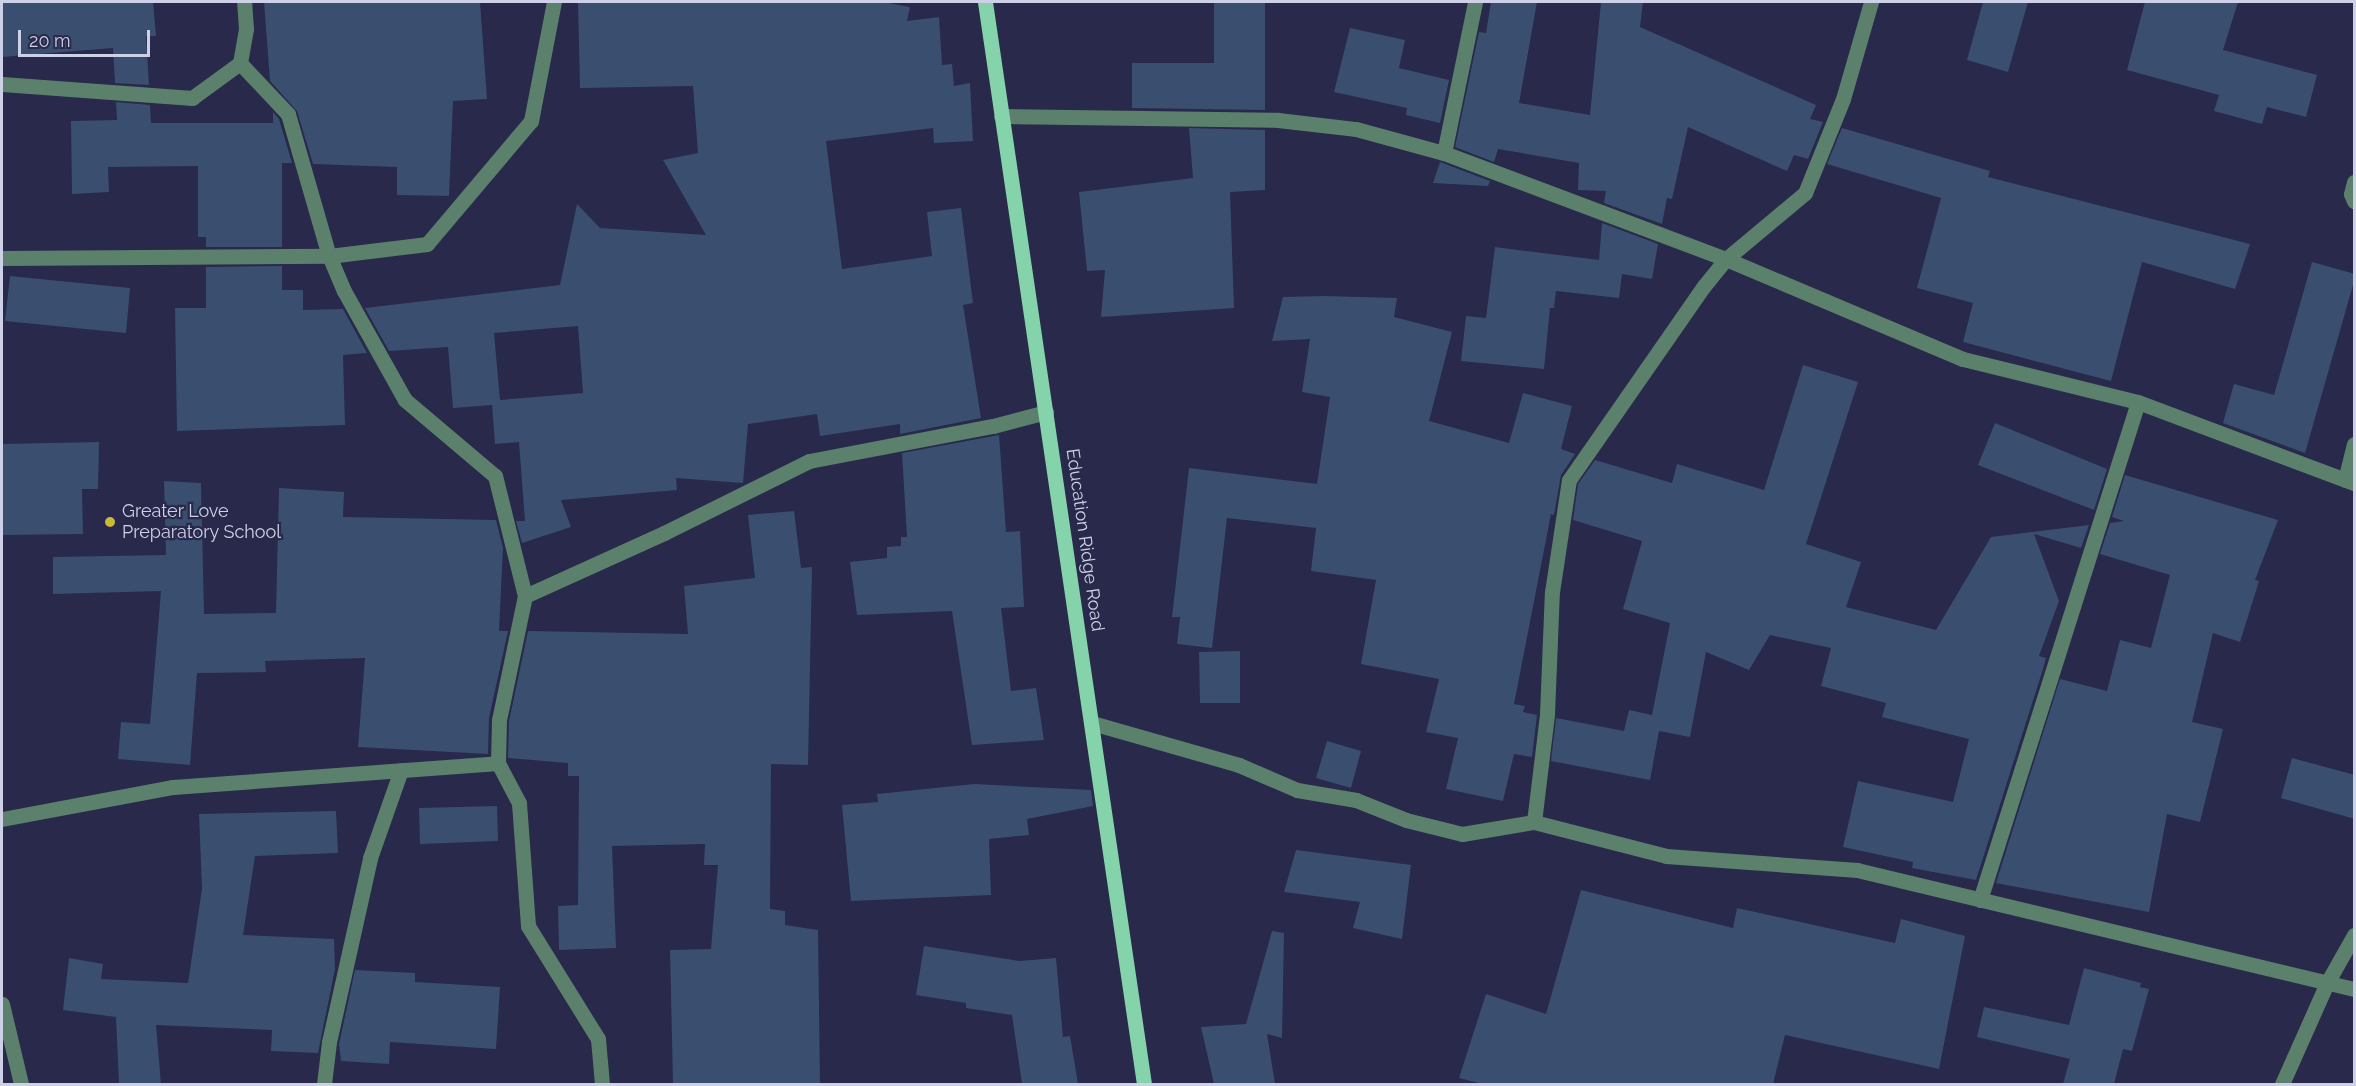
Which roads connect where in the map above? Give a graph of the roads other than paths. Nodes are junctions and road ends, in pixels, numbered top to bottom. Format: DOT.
graph roads {
  1 [pos="244,2"];
  2 [pos="554,2"];
  3 [pos="985,2"];
  4 [pos="1475,2"];
  5 [pos="1871,2"];
  6 [pos="240,63"];
  7 [pos="2,84"];
  8 [pos="1001,117"];
  9 [pos="1444,153"];
  10 [pos="2355,182"];
  11 [pos="2355,201"];
  12 [pos="329,256"];
  13 [pos="2,258"];
  14 [pos="1726,259"];
  15 [pos="2138,402"];
  16 [pos="1046,412"];
  17 [pos="2355,444"];
  18 [pos="2350,482"];
  19 [pos="525,596"];
  20 [pos="1092,723"];
  21 [pos="498,763"];
  22 [pos="401,770"];
  23 [pos="2,819"];
  24 [pos="1534,822"];
  25 [pos="1980,900"];
  26 [pos="2355,935"];
  27 [pos="2327,983"];
  28 [pos="2355,989"];
  29 [pos="2,1004"];
  30 [pos="21,1084"];
  31 [pos="324,1084"];
  32 [pos="602,1084"];
  33 [pos="1144,1084"];
  34 [pos="2282,1084"];
  1 -- 6 [label="street"];
  2 -- 12 [label="street"];
  3 -- 8 [label="main road, Education Ridge Road"];
  4 -- 9 [label="street"];
  5 -- 14 [label="street"];
  6 -- 7 [label="street"];
  6 -- 12 [label="street"];
  8 -- 9 [label="street"];
  8 -- 16 [label="main road, Education Ridge Road"];
  9 -- 14 [label="street"];
  10 -- 11 [label="street"];
  12 -- 13 [label="street"];
  12 -- 19 [label="street"];
  14 -- 15 [label="street"];
  14 -- 24 [label="street"];
  15 -- 18 [label="street"];
  15 -- 25 [label="street"];
  16 -- 19 [label="street"];
  16 -- 20 [label="main road, Education Ridge Road"];
  17 -- 18 [label="street"];
  19 -- 21 [label="street"];
  20 -- 24 [label="street"];
  20 -- 33 [label="main road, Education Ridge Road"];
  21 -- 22 [label="street"];
  21 -- 32 [label="street"];
  22 -- 23 [label="street"];
  22 -- 31 [label="street"];
  24 -- 25 [label="street"];
  25 -- 27 [label="street"];
  26 -- 27 [label="street"];
  27 -- 28 [label="street"];
  27 -- 34 [label="street"];
  29 -- 30 [label="street"];
}
